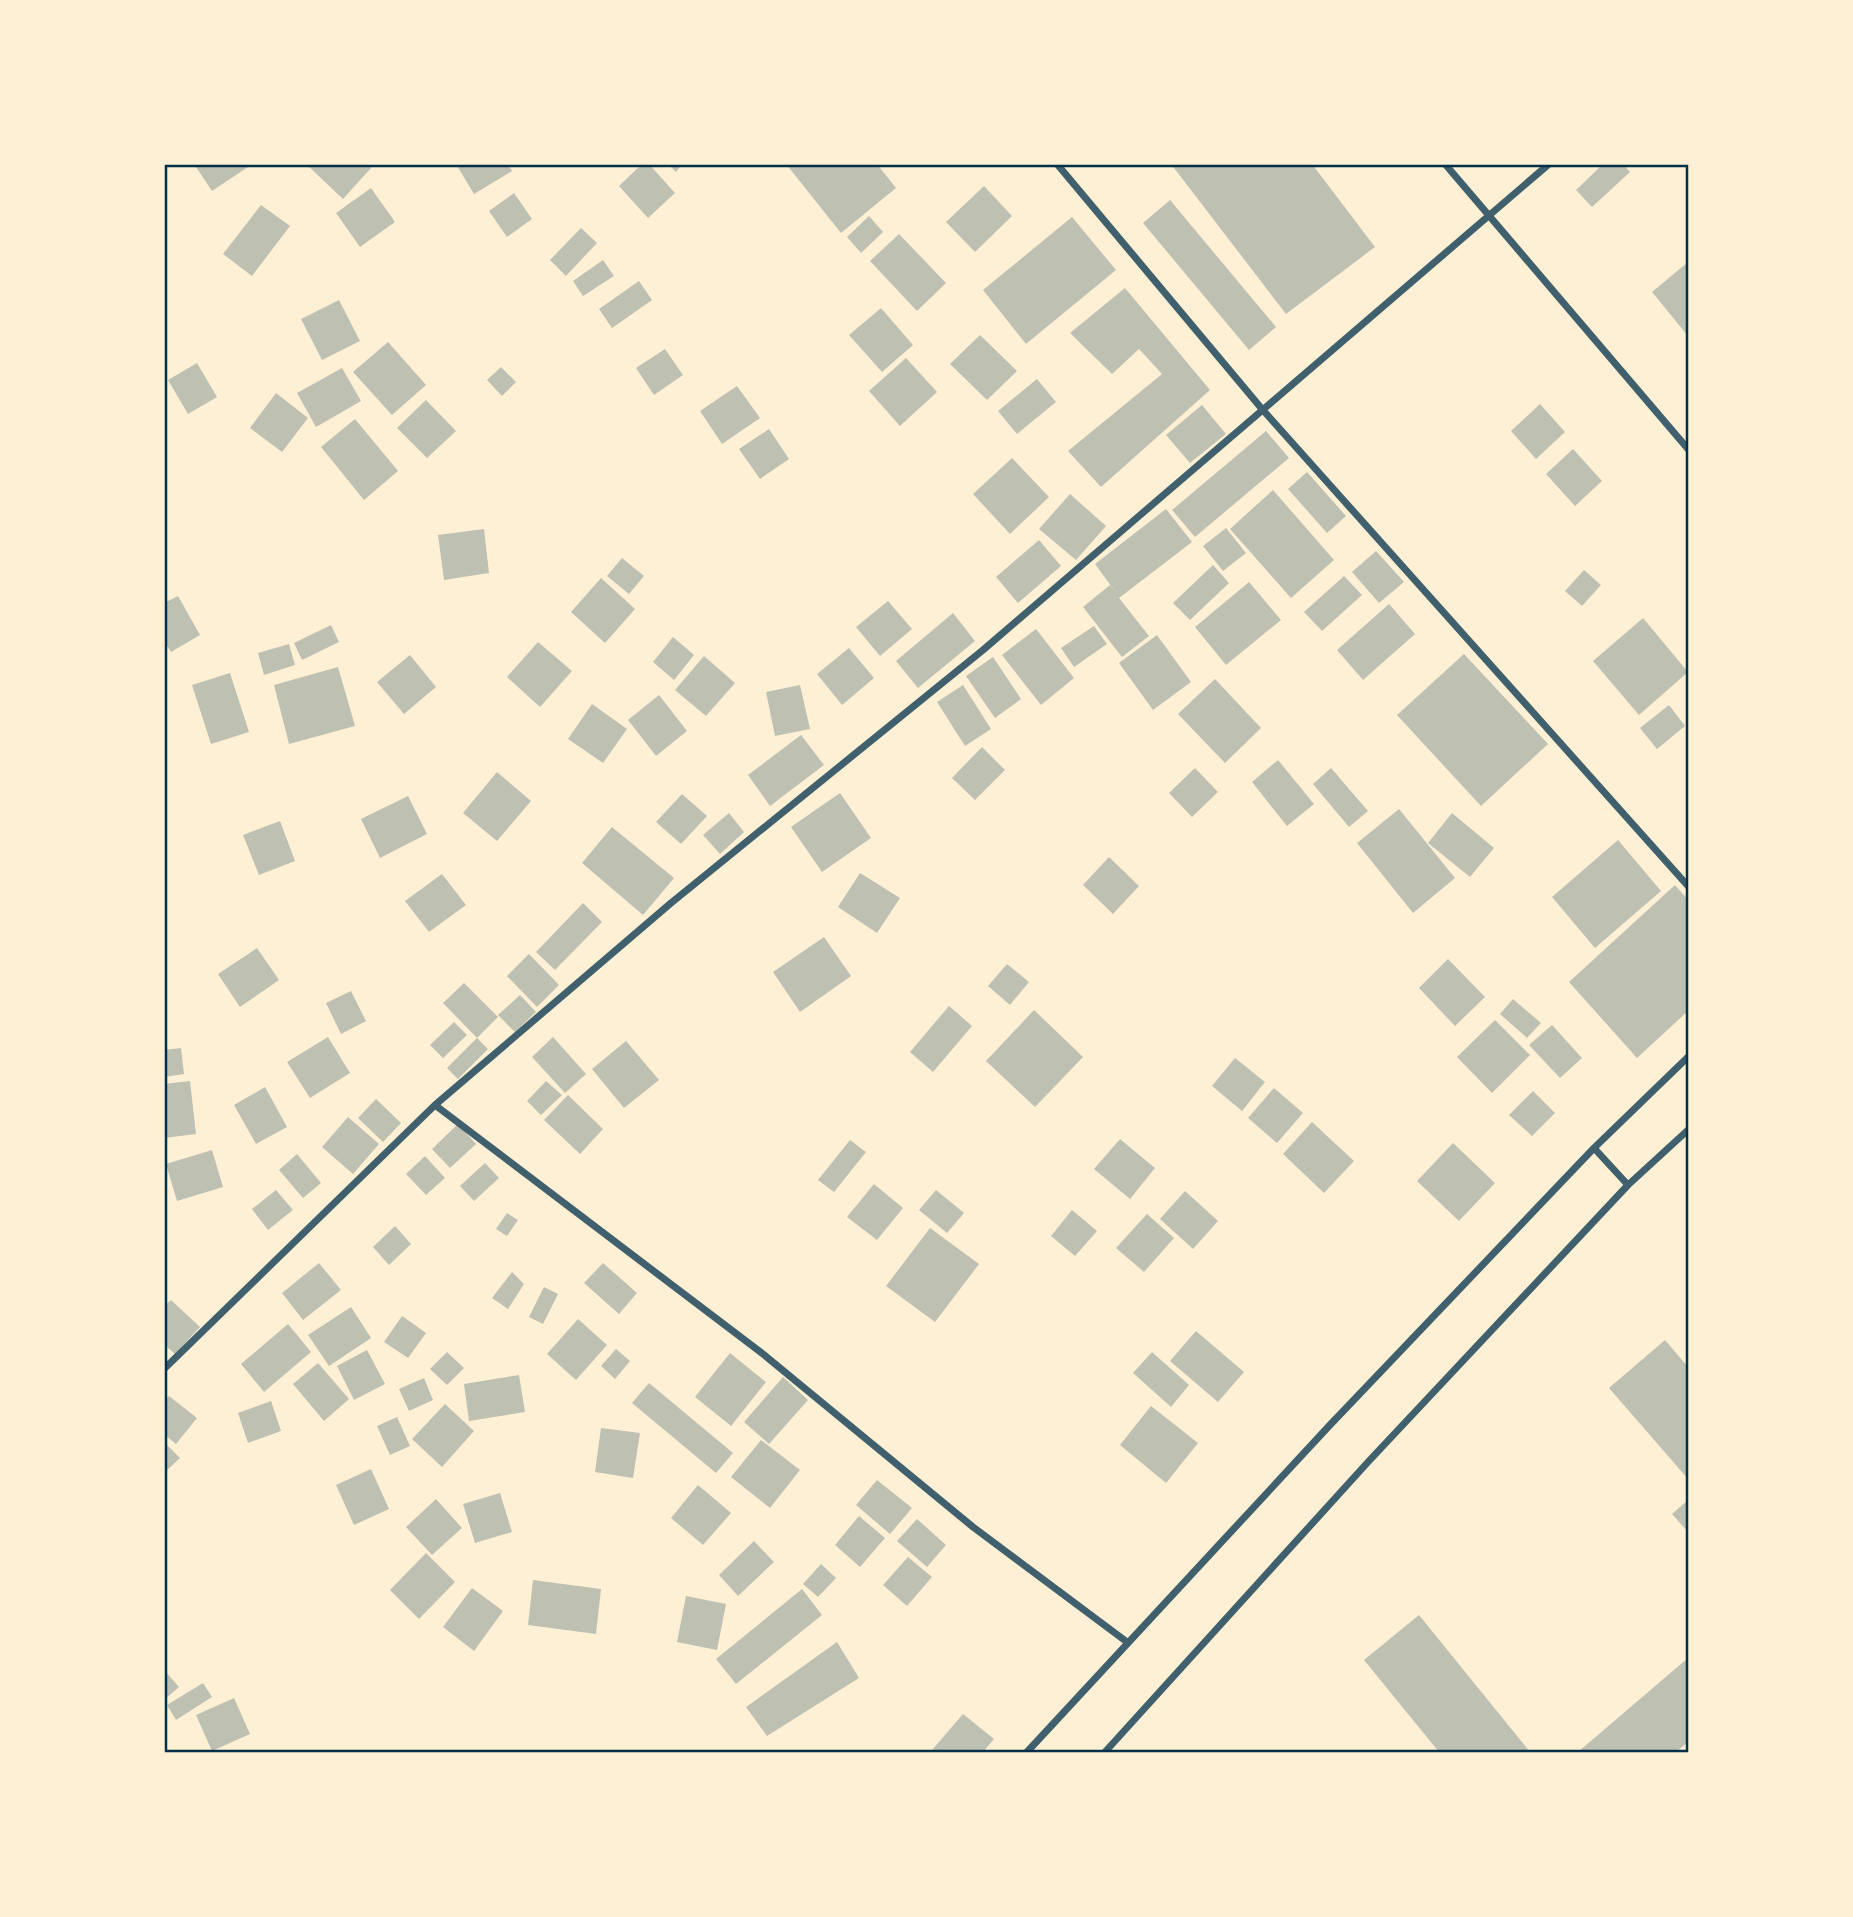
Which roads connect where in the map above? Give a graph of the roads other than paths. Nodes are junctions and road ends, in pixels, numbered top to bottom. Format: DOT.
graph roads {
  1 [pos="1057,164"];
  2 [pos="1445,164"];
  3 [pos="1549,164"];
  4 [pos="1490,216"];
  5 [pos="1262,408"];
  6 [pos="1689,449"];
  7 [pos="1689,886"];
  8 [pos="1689,1057"];
  9 [pos="435,1105"];
  10 [pos="1689,1130"];
  11 [pos="1594,1148"];
  12 [pos="1628,1185"];
  13 [pos="164,1369"];
  14 [pos="1127,1642"];
  15 [pos="1027,1752"];
  16 [pos="1105,1752"];
  1 -- 5 [label="street"];
  2 -- 4 [label="street"];
  3 -- 4 [label="street"];
  4 -- 5 [label="street"];
  4 -- 6 [label="street"];
  5 -- 7 [label="street"];
  5 -- 9 [label="street"];
  8 -- 11 [label="street"];
  9 -- 13 [label="street"];
  9 -- 14 [label="street"];
  10 -- 12 [label="street"];
  11 -- 12 [label="street"];
  11 -- 14 [label="street"];
  12 -- 16 [label="street"];
  14 -- 15 [label="street"];
}
